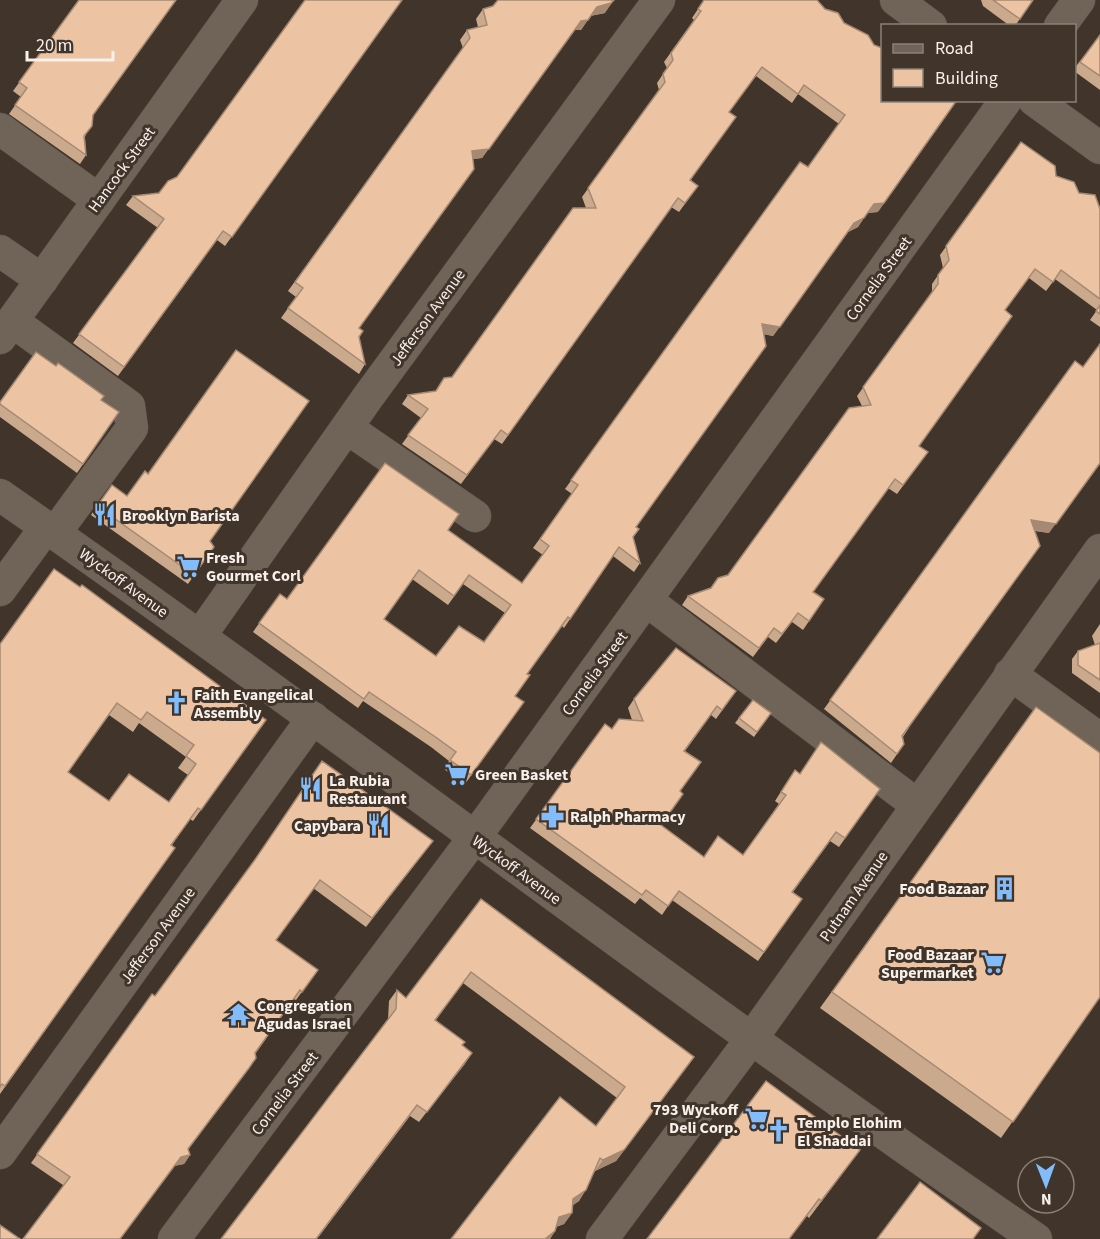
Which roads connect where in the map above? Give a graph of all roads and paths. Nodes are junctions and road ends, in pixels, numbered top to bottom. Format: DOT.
graph roads {
  1 [pos="242,0"];
  2 [pos="659,0"];
  3 [pos="896,0"];
  4 [pos="1078,0"];
  5 [pos="928,24"];
  6 [pos="1061,24"];
  7 [pos="1005,102"];
  8 [pos="1037,102"];
  9 [pos="0,129"];
  10 [pos="1100,148"];
  11 [pos="99,200"];
  12 [pos="0,250"];
  13 [pos="42,280"];
  14 [pos="6,330"];
  15 [pos="347,428"];
  16 [pos="0,495"];
  17 [pos="475,516"];
  18 [pos="50,530"];
  19 [pos="1100,550"];
  20 [pos="0,590"];
  21 [pos="646,600"];
  22 [pos="200,636"];
  23 [pos="1010,674"];
  24 [pos="313,718"];
  25 [pos="1100,739"];
  26 [pos="918,804"];
  27 [pos="474,838"];
  28 [pos="752,1038"];
  29 [pos="0,1153"];
  30 [pos="1028,1237"];
  31 [pos="174,1239"];
  32 [pos="602,1239"];
  1 -- 11 [label="street, Hancock Street"];
  2 -- 15 [label="street, Jefferson Avenue"];
  3 -- 5 [label="street"];
  4 -- 6 [label="street"];
  7 -- 21 [label="street, Cornelia Street"];
  8 -- 10 [label="street"];
  9 -- 11 [label="street"];
  11 -- 13 [label="street, Hancock Street"];
  12 -- 13 [label="street"];
  13 -- 14 [label="street, Hancock Street"];
  14 -- 18 [label="street"];
  15 -- 17 [label="street"];
  15 -- 22 [label="street, Jefferson Avenue"];
  16 -- 18 [label="street, Wyckoff Avenue"];
  18 -- 20 [label="street"];
  18 -- 22 [label="street, Wyckoff Avenue"];
  19 -- 23 [label="street, Putnam Avenue"];
  21 -- 26 [label="street"];
  21 -- 27 [label="street, Cornelia Street"];
  22 -- 24 [label="street, Wyckoff Avenue"];
  23 -- 25 [label="street"];
  23 -- 26 [label="street, Putnam Avenue"];
  24 -- 27 [label="street, Wyckoff Avenue"];
  24 -- 29 [label="street, Jefferson Avenue"];
  26 -- 28 [label="street, Putnam Avenue"];
  27 -- 28 [label="street, Wyckoff Avenue"];
  27 -- 31 [label="street, Cornelia Street"];
  28 -- 30 [label="street, Wyckoff Avenue"];
  28 -- 32 [label="street, Putnam Avenue"];
}
